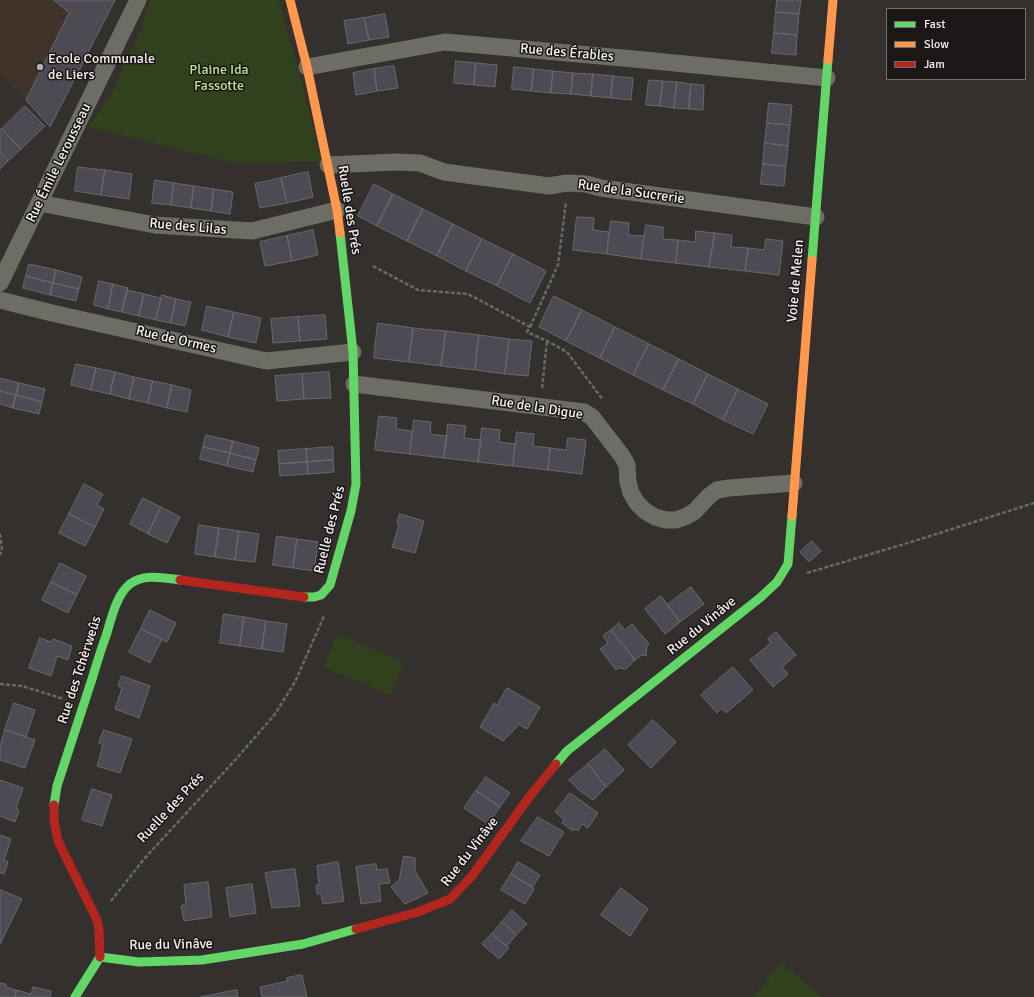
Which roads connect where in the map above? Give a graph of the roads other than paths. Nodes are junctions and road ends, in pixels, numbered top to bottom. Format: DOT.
graph roads {
  1 [pos="138,0"];
  2 [pos="290,0"];
  3 [pos="833,0"];
  4 [pos="307,67"];
  5 [pos="827,78"];
  6 [pos="328,165"];
  7 [pos="39,203"];
  8 [pos="337,210"];
  9 [pos="816,217"];
  10 [pos="0,283"];
  11 [pos="0,300"];
  12 [pos="354,352"];
  13 [pos="354,384"];
  14 [pos="794,483"];
  15 [pos="788,564"];
  16 [pos="325,592"];
  17 [pos="100,957"];
  18 [pos="75,997"];
  1 -- 7 [label="street, Rue Émile Lerousseau"];
  2 -- 4 [label="street, Ruelle des Prés"];
  3 -- 5 [label="street, Voie de Melen"];
  4 -- 5 [label="street, Rue des Érables"];
  4 -- 6 [label="street, Ruelle des Prés"];
  5 -- 9 [label="street, Voie de Melen"];
  6 -- 8 [label="street, Ruelle des Prés"];
  6 -- 9 [label="street, Rue de la Sucrerie"];
  7 -- 8 [label="street, Rue des Lilas"];
  7 -- 10 [label="street, Rue Émile Lerousseau"];
  8 -- 12 [label="street, Ruelle des Prés"];
  9 -- 14 [label="street, Voie de Melen"];
  11 -- 12 [label="street, Rue de Ormes"];
  12 -- 13 [label="street, Ruelle des Prés"];
  13 -- 14 [label="street, Rue de la Digue"];
  13 -- 16 [label="street, Ruelle des Prés"];
  14 -- 15 [label="street, Voie de Melen"];
  15 -- 17 [label="street, Rue du Vinâve"];
  16 -- 17 [label="street, Rue des Tchèrweûs"];
  17 -- 18 [label="street"];
}
